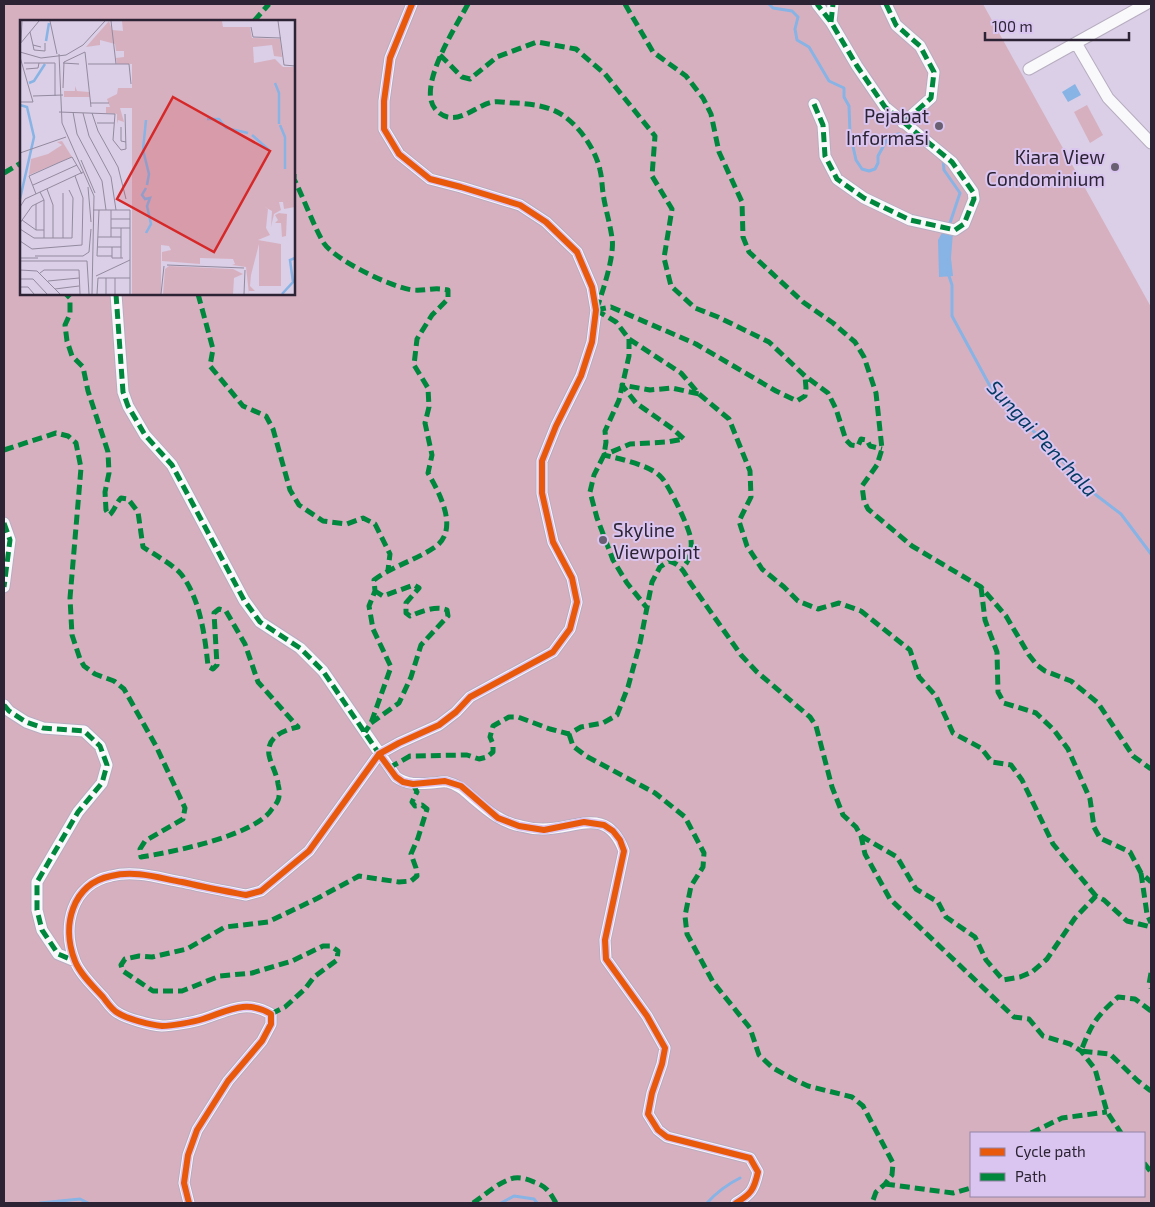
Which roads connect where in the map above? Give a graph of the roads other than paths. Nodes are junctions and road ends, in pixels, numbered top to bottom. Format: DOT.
graph roads {
  1 [pos="412,4"];
  2 [pos="817,4"];
  3 [pos="833,4"];
  4 [pos="886,4"];
  5 [pos="1146,4"];
  6 [pos="831,22"];
  7 [pos="1076,43"];
  8 [pos="1029,69"];
  9 [pos="814,104"];
  10 [pos="903,123"];
  11 [pos="1151,143"];
  12 [pos="116,295"];
  13 [pos="4,523"];
  14 [pos="4,587"];
  15 [pos="4,704"];
  16 [pos="380,754"];
  17 [pos="75,962"];
  18 [pos="189,1203"];
  19 [pos="736,1203"];
  1 -- 16 [label="street"];
  2 -- 6 [label="street"];
  3 -- 6 [label="street"];
  4 -- 10 [label="street"];
  5 -- 7 [label="street"];
  6 -- 10 [label="street"];
  7 -- 8 [label="street"];
  7 -- 11 [label="street"];
  9 -- 10 [label="street"];
  12 -- 16 [label="street"];
  13 -- 14 [label="street"];
  15 -- 17 [label="street"];
  16 -- 17 [label="street"];
  16 -- 19 [label="street"];
  17 -- 18 [label="street"];
}
